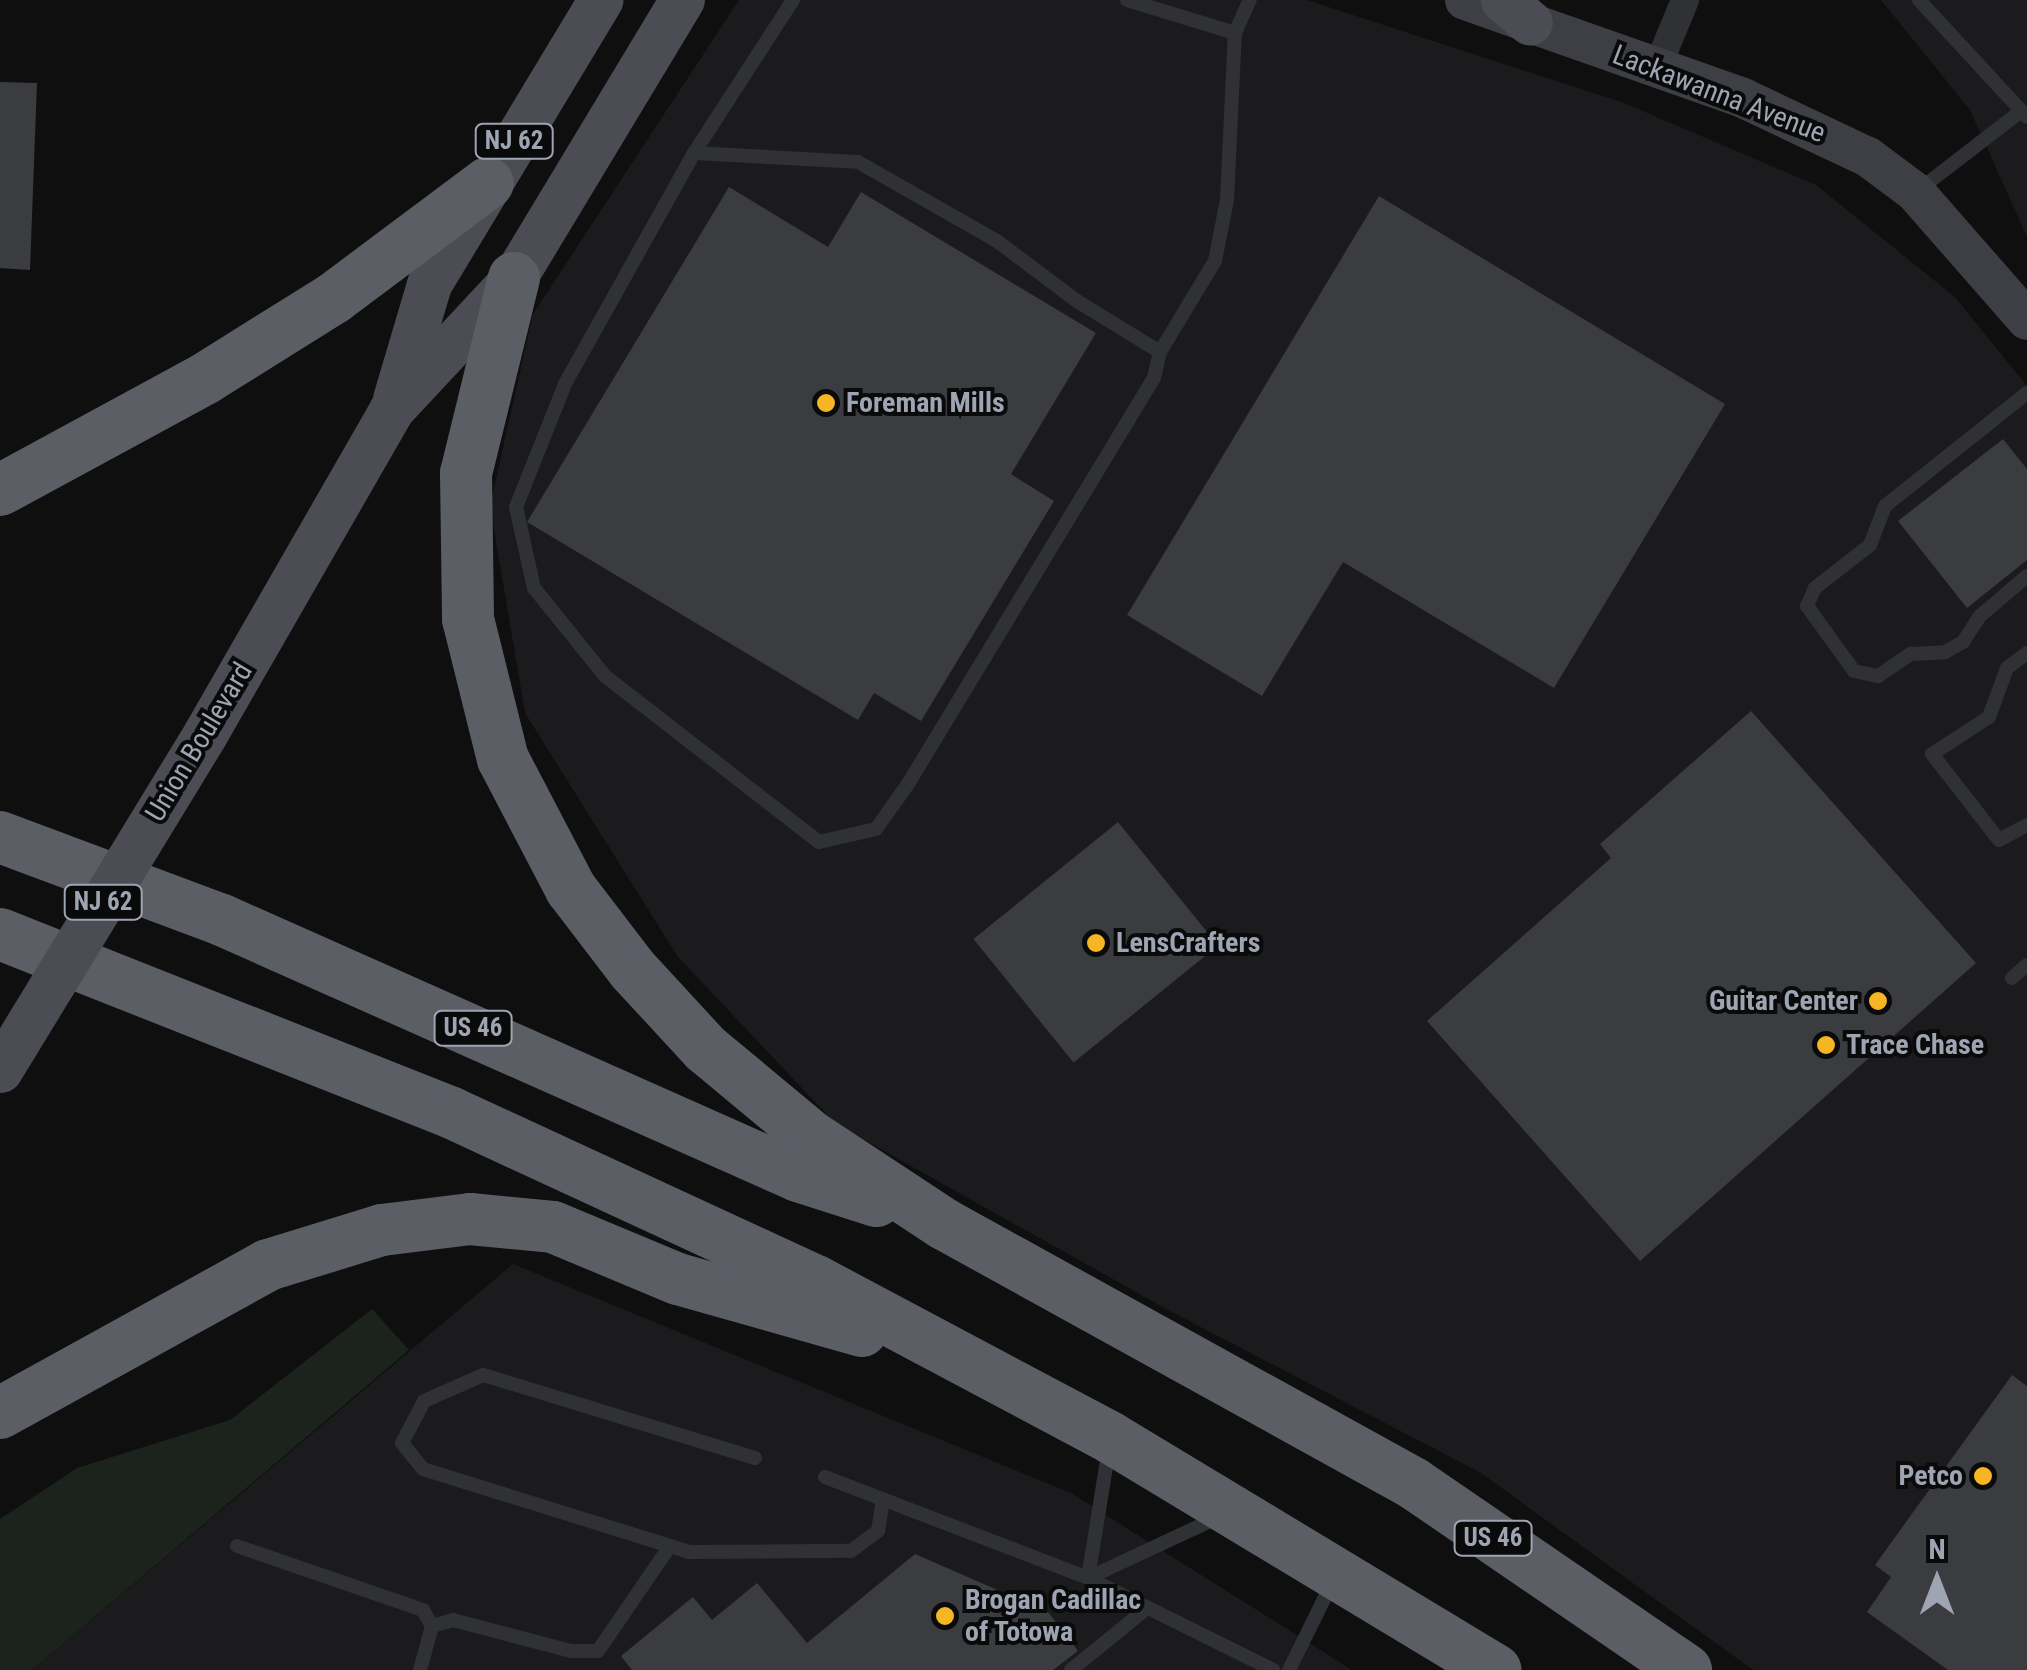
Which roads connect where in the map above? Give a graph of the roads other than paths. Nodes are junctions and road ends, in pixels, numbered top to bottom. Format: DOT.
graph roads {
  1 [pos="600,0"];
  2 [pos="682,0"];
  3 [pos="793,0"];
  4 [pos="1128,0"];
  5 [pos="1250,0"];
  6 [pos="1465,0"];
  7 [pos="1686,0"];
  8 [pos="1919,0"];
  9 [pos="1517,12"];
  10 [pos="1235,33"];
  11 [pos="1656,68"];
  12 [pos="2024,114"];
  13 [pos="694,152"];
  14 [pos="488,183"];
  15 [pos="1916,192"];
  16 [pos="514,278"];
  17 [pos="2027,320"];
  18 [pos="1160,352"];
  19 [pos="2027,393"];
  20 [pos="391,410"];
  21 [pos="0,490"];
  22 [pos="2027,576"];
  23 [pos="2027,653"];
  24 [pos="2027,825"];
  25 [pos="0,837"];
  26 [pos="0,934"];
  27 [pos="2027,965"];
  28 [pos="2012,978"];
  29 [pos="0,1070"];
  30 [pos="944,1224"];
  31 [pos="967,1361"];
  32 [pos="0,1413"];
  33 [pos="1111,1438"];
  34 [pos="754,1458"];
  35 [pos="824,1477"];
  36 [pos="884,1500"];
  37 [pos="1236,1510"];
  38 [pos="238,1546"];
  39 [pos="670,1546"];
  40 [pos="1338,1571"];
  41 [pos="1088,1578"];
  42 [pos="1147,1608"];
  43 [pos="432,1626"];
  44 [pos="420,1670"];
  45 [pos="1071,1670"];
  46 [pos="1273,1670"];
  47 [pos="1289,1670"];
  48 [pos="1495,1670"];
  49 [pos="1686,1670"];
  1 -- 14 [label="main road, Union Boulevard / NJ 62"];
  2 -- 16 [label="main road, Union Boulevard / NJ 62"];
  3 -- 13 [label="lane"];
  4 -- 10 [label="lane"];
  5 -- 10 [label="lane"];
  6 -- 9 [label="street, Lackawanna Avenue"];
  7 -- 11 [label="street"];
  8 -- 12 [label="lane"];
  9 -- 11 [label="street, Lackawanna Avenue"];
  10 -- 18 [label="lane"];
  11 -- 15 [label="street, Lackawanna Avenue"];
  12 -- 15 [label="lane"];
  13 -- 18 [label="lane"];
  13 -- 18 [label="lane"];
  14 -- 20 [label="main road, Union Boulevard / NJ 62"];
  14 -- 21 [label="highway"];
  15 -- 17 [label="street, Lackawanna Avenue"];
  16 -- 20 [label="main road, Union Boulevard / NJ 62"];
  16 -- 30 [label="highway"];
  19 -- 22 [label="lane"];
  20 -- 29 [label="main road, Union Boulevard / NJ 62, bridge"];
  23 -- 24 [label="lane"];
  25 -- 30 [label="highway, US 46"];
  26 -- 31 [label="highway"];
  27 -- 28 [label="lane"];
  30 -- 49 [label="highway, US 46"];
  31 -- 32 [label="highway"];
  31 -- 33 [label="highway"];
  33 -- 37 [label="highway"];
  33 -- 41 [label="lane"];
  34 -- 39 [label="lane"];
  35 -- 36 [label="lane"];
  36 -- 39 [label="lane"];
  36 -- 41 [label="lane"];
  37 -- 40 [label="highway"];
  37 -- 41 [label="lane"];
  38 -- 43 [label="lane"];
  39 -- 43 [label="lane"];
  40 -- 47 [label="lane"];
  40 -- 48 [label="highway"];
  41 -- 42 [label="lane"];
  42 -- 45 [label="lane"];
  42 -- 46 [label="lane"];
  43 -- 44 [label="lane"];
}
